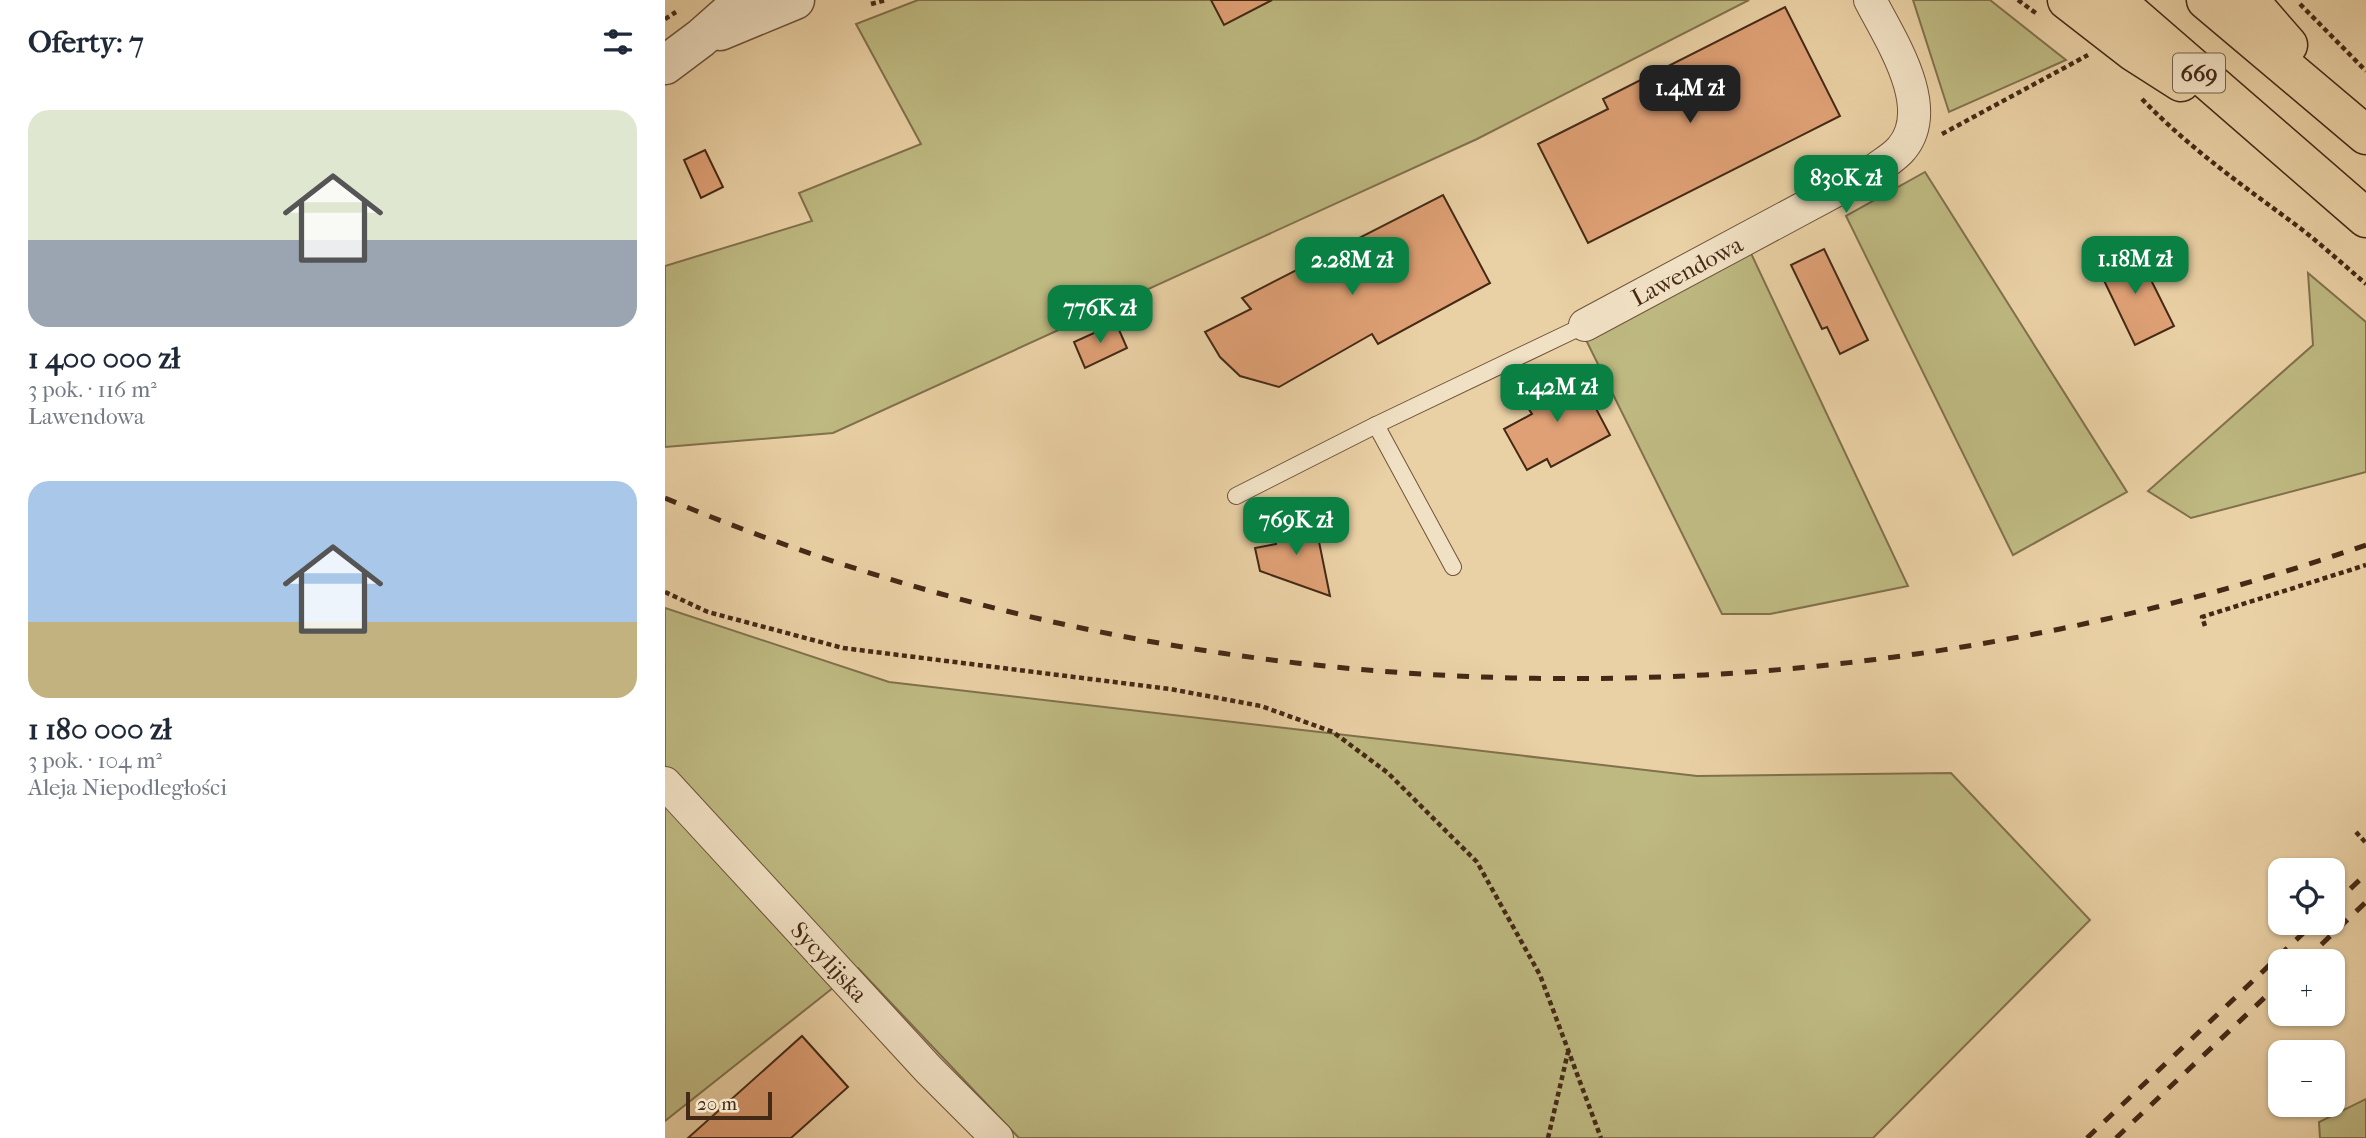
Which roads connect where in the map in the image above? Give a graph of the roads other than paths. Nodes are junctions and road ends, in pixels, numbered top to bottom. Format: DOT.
graph roads {
  1 [pos="744,0"];
  2 [pos="795,0"];
  3 [pos="1870,0"];
  4 [pos="2115,0"];
  5 [pos="2206,0"];
  6 [pos="2249,0"];
  7 [pos="2053,8"];
  8 [pos="701,38"];
  9 [pos="665,65"];
  10 [pos="2365,135"];
  11 [pos="2283,147"];
  12 [pos="2366,218"];
  13 [pos="1585,325"];
  14 [pos="1376,425"];
  15 [pos="1236,496"];
  16 [pos="1453,567"];
  17 [pos="665,783"];
  18 [pos="997,1138"];
  1 -- 8 [label="street"];
  2 -- 8 [label="street"];
  3 -- 13 [label="street, Lawendowa"];
  4 -- 11 [label="main road, 669"];
  5 -- 10 [label="main road, 669"];
  6 -- 10 [label="main road"];
  7 -- 11 [label="main road"];
  8 -- 9 [label="street"];
  11 -- 12 [label="main road, 669"];
  13 -- 14 [label="lane"];
  14 -- 15 [label="lane"];
  14 -- 16 [label="lane"];
  17 -- 18 [label="street, Sycylijska"];
}
